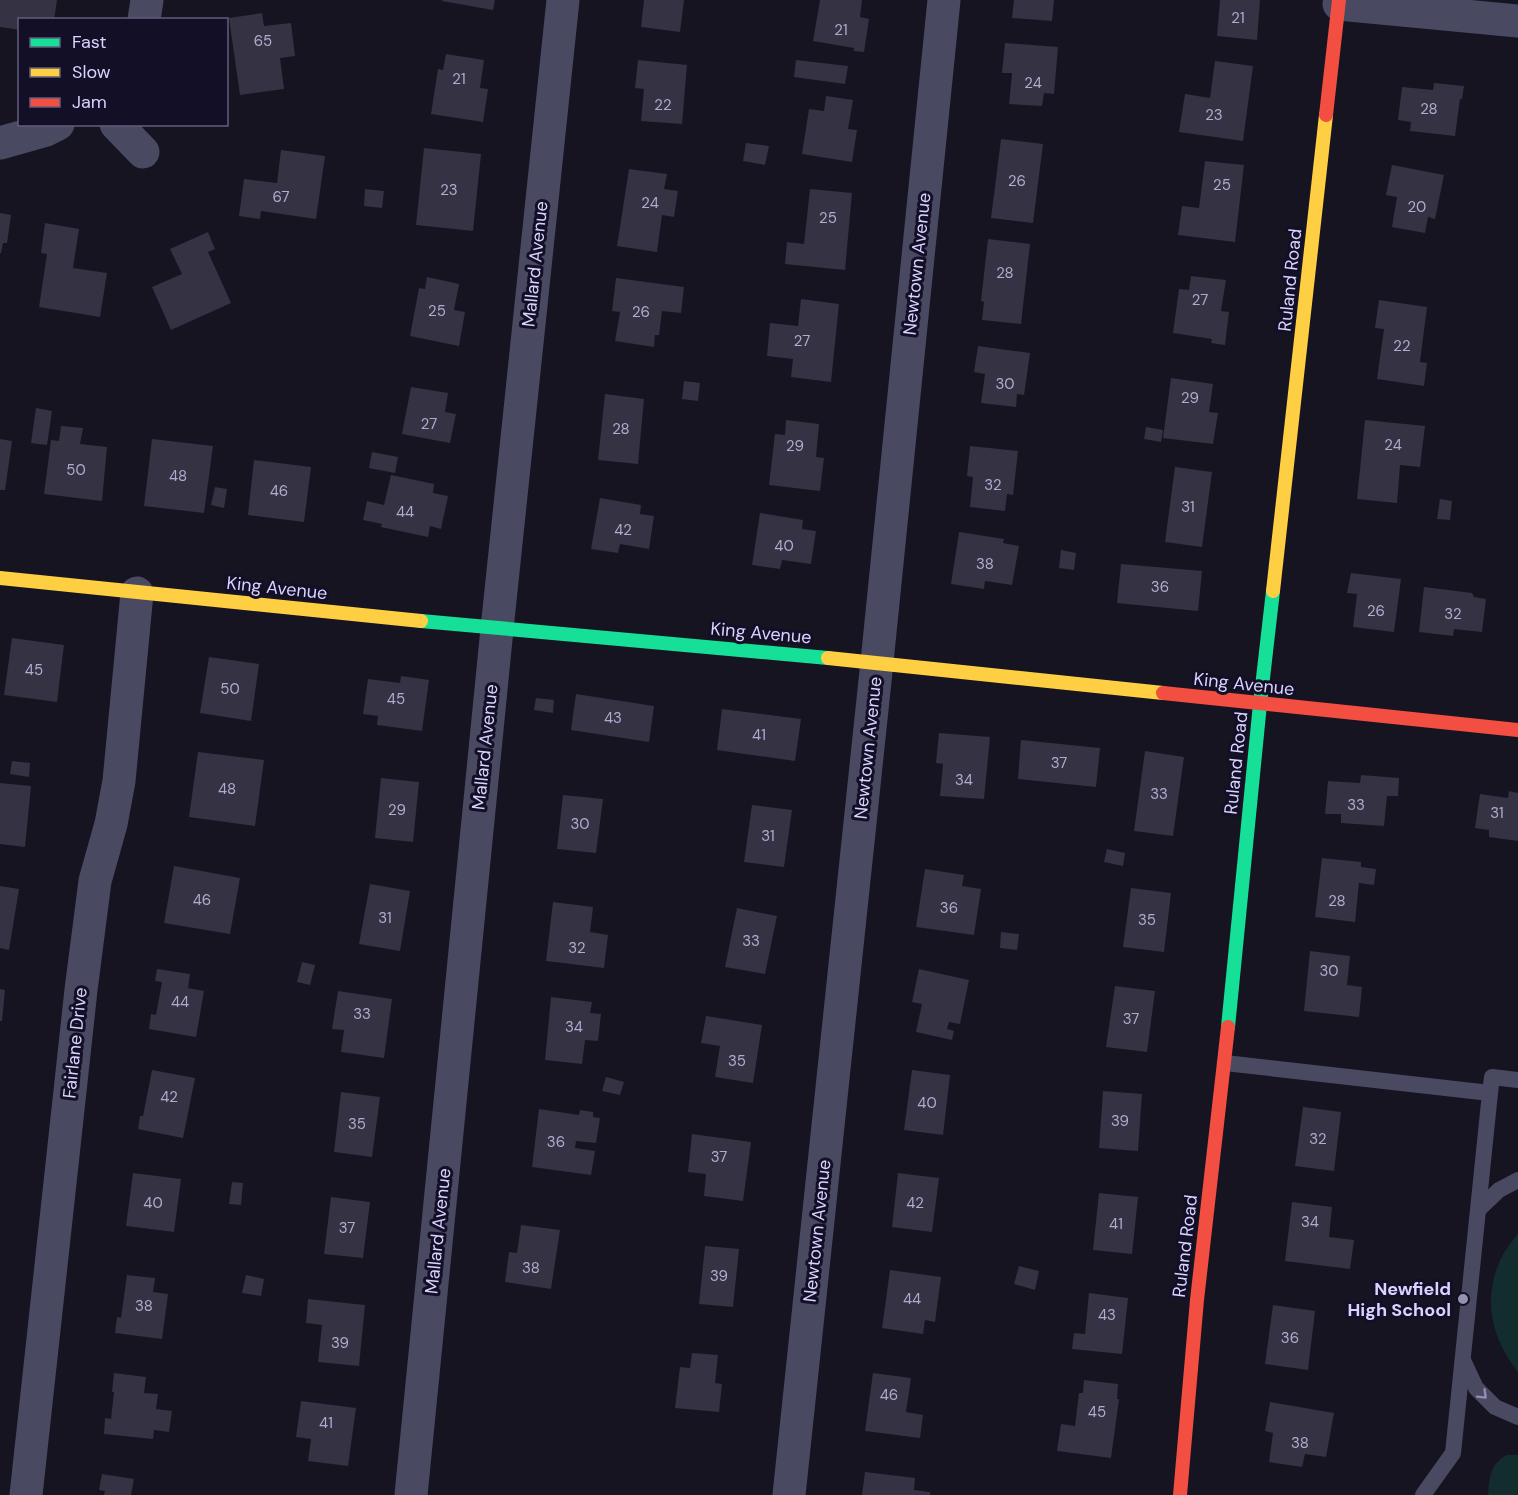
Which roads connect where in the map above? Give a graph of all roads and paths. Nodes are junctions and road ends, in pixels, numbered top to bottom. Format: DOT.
graph roads {
  1 [pos="147,0"];
  2 [pos="563,0"];
  3 [pos="944,0"];
  4 [pos="1339,2"];
  5 [pos="144,18"];
  6 [pos="1518,21"];
  7 [pos="52,126"];
  8 [pos="118,126"];
  9 [pos="0,143"];
  10 [pos="143,152"];
  11 [pos="0,578"];
  12 [pos="137,592"];
  13 [pos="497,628"];
  14 [pos="877,662"];
  15 [pos="1260,704"];
  16 [pos="1518,730"];
  17 [pos="1225,1062"];
  18 [pos="1518,1080"];
  19 [pos="1490,1093"];
  20 [pos="1518,1179"];
  21 [pos="1479,1209"];
  22 [pos="1463,1359"];
  23 [pos="1518,1417"];
  24 [pos="26,1495"];
  25 [pos="411,1495"];
  26 [pos="789,1495"];
  27 [pos="1180,1495"];
  28 [pos="1423,1495"];
  1 -- 5 [label="street"];
  2 -- 13 [label="street, Mallard Avenue"];
  3 -- 14 [label="street, Newtown Avenue"];
  4 -- 6 [label="street"];
  4 -- 15 [label="street, Ruland Road"];
  7 -- 9 [label="street"];
  8 -- 10 [label="street"];
  11 -- 12 [label="street, King Avenue"];
  12 -- 13 [label="street, King Avenue"];
  12 -- 24 [label="street, Fairlane Drive"];
  13 -- 14 [label="street, King Avenue"];
  13 -- 25 [label="street, Mallard Avenue"];
  14 -- 15 [label="street, King Avenue"];
  14 -- 26 [label="street, Newtown Avenue"];
  15 -- 16 [label="street, King Avenue"];
  15 -- 17 [label="street, Ruland Road"];
  17 -- 19 [label="lane"];
  17 -- 27 [label="street, Ruland Road"];
  18 -- 19 [label="lane"];
  19 -- 21 [label="lane"];
  20 -- 21 [label="lane"];
  21 -- 22 [label="lane"];
  22 -- 23 [label="lane, one-way"];
  22 -- 28 [label="lane"];
}
